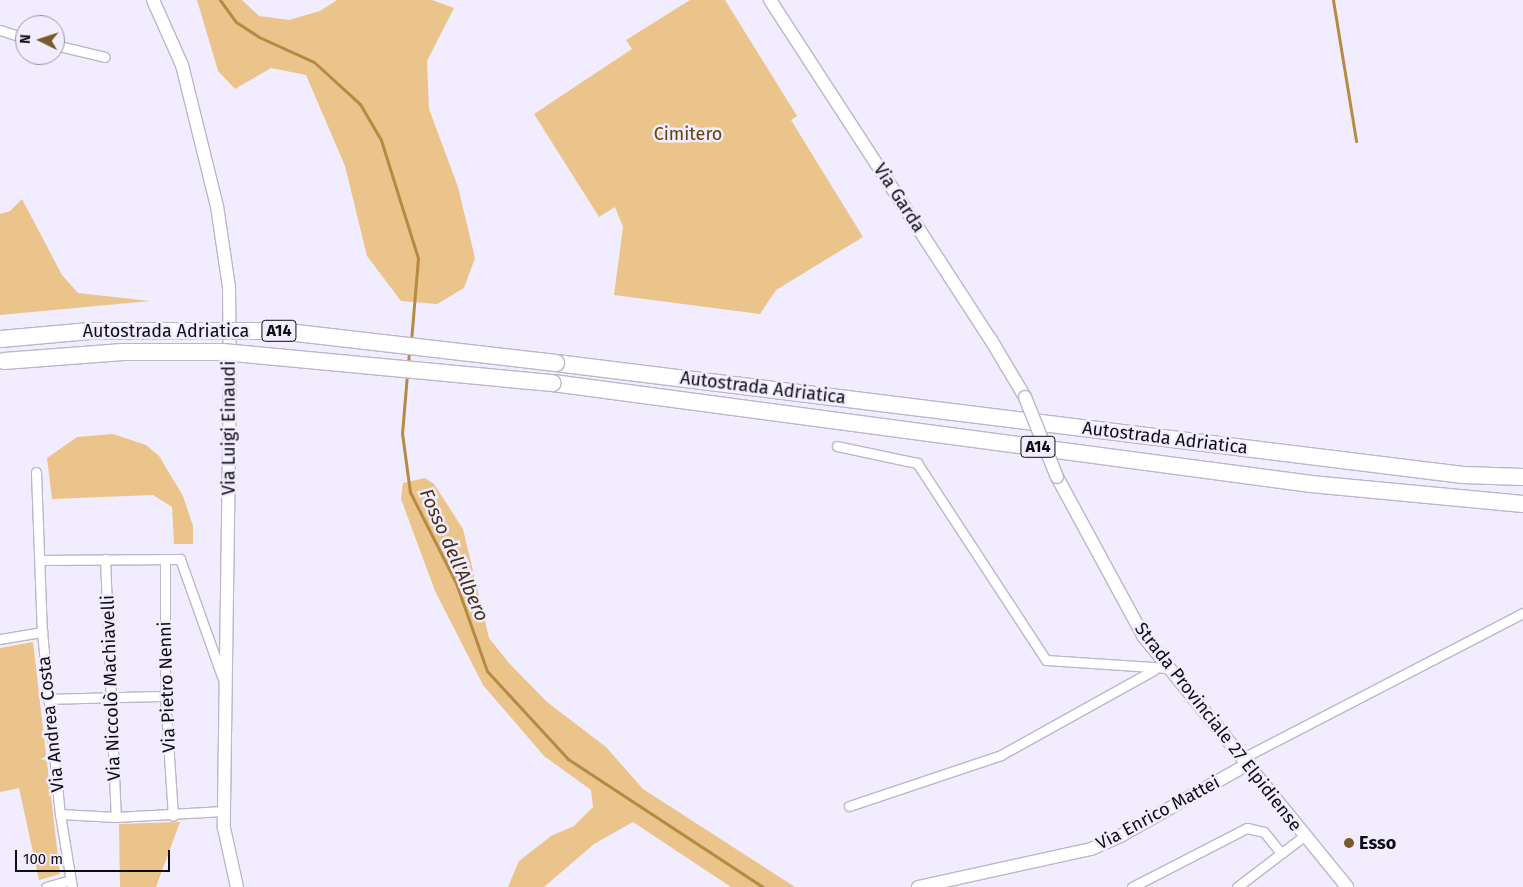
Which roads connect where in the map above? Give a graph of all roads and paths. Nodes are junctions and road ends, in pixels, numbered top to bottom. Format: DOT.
graph roads {
  1 [pos="153,0"];
  2 [pos="770,0"];
  3 [pos="0,30"];
  4 [pos="15,35"];
  5 [pos="65,47"];
  6 [pos="105,57"];
  7 [pos="1,339"];
  8 [pos="4,362"];
  9 [pos="1025,397"];
  10 [pos="837,446"];
  11 [pos="36,472"];
  12 [pos="1523,477"];
  13 [pos="1523,504"];
  14 [pos="105,559"];
  15 [pos="165,559"];
  16 [pos="40,560"];
  17 [pos="1523,613"];
  18 [pos="42,632"];
  19 [pos="0,639"];
  20 [pos="1168,668"];
  21 [pos="1154,670"];
  22 [pos="226,688"];
  23 [pos="165,696"];
  24 [pos="111,697"];
  25 [pos="49,699"];
  26 [pos="1245,761"];
  27 [pos="849,806"];
  28 [pos="224,811"];
  29 [pos="60,814"];
  30 [pos="173,816"];
  31 [pos="116,817"];
  32 [pos="1304,836"];
  33 [pos="1281,853"];
  34 [pos="71,883"];
  35 [pos="46,887"];
  36 [pos="236,887"];
  37 [pos="918,887"];
  38 [pos="1132,887"];
  39 [pos="1237,887"];
  40 [pos="1347,887"];
  1 -- 22 [label="street, Via Luigi Einaudi"];
  2 -- 9 [label="street, Via Garda"];
  3 -- 4 [label="street"];
  5 -- 6 [label="street"];
  7 -- 12 [label="highway, Autostrada Adriatica / A14, bridge"];
  8 -- 13 [label="highway, Autostrada Adriatica / A14, bridge"];
  9 -- 20 [label="street, Strada Provinciale 27 Elpidiense, bridge"];
  10 -- 21 [label="street"];
  11 -- 16 [label="street, Via Andrea Costa"];
  14 -- 15 [label="street"];
  14 -- 16 [label="street"];
  14 -- 24 [label="street, Via Niccolò Machiavelli"];
  15 -- 22 [label="street, Via Luigi Einaudi"];
  15 -- 23 [label="street, Via Pietro Nenni"];
  16 -- 18 [label="street, Via Andrea Costa"];
  17 -- 26 [label="street"];
  18 -- 19 [label="street"];
  18 -- 25 [label="street, Via Andrea Costa"];
  20 -- 21 [label="street"];
  20 -- 26 [label="street, Strada Provinciale 27 Elpidiense"];
  21 -- 27 [label="street"];
  22 -- 28 [label="street, Via Luigi Einaudi"];
  23 -- 24 [label="street"];
  23 -- 30 [label="street, Via Pietro Nenni"];
  24 -- 25 [label="street"];
  24 -- 31 [label="street, Via Niccolò Machiavelli"];
  25 -- 29 [label="street, Via Andrea Costa"];
  26 -- 32 [label="street, Strada Provinciale 27 Elpidiense"];
  26 -- 37 [label="street, Via Enrico Mattei"];
  28 -- 30 [label="street"];
  28 -- 36 [label="street, Via Luigi Einaudi"];
  29 -- 31 [label="street"];
  29 -- 34 [label="street, Via Andrea Costa"];
  30 -- 31 [label="street"];
  32 -- 33 [label="street"];
  32 -- 40 [label="street, Strada Provinciale 27 Elpidiense"];
  33 -- 38 [label="street"];
  33 -- 39 [label="street"];
  34 -- 35 [label="street"];
}
